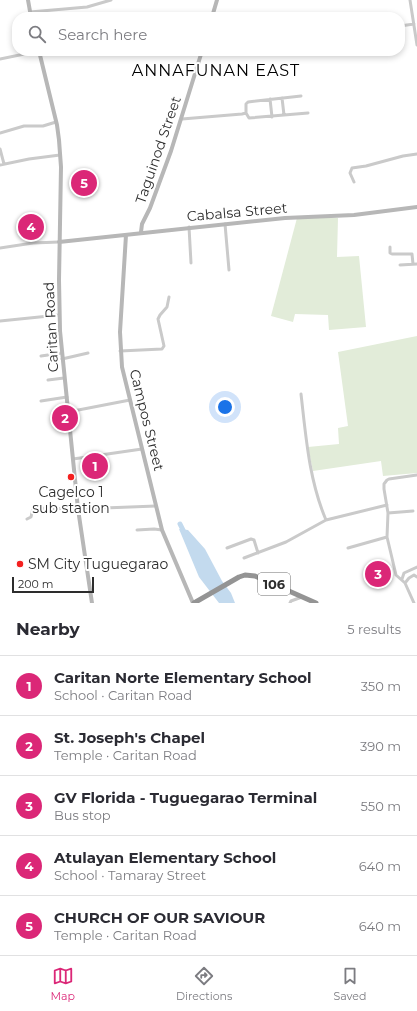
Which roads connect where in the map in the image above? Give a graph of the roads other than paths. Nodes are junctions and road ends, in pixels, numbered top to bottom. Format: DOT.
graph roads {
  1 [pos="28,0"];
  2 [pos="111,0"];
  3 [pos="217,0"];
  4 [pos="410,0"];
  5 [pos="30,12"];
  6 [pos="52,12"];
  7 [pos="213,12"];
  8 [pos="414,24"];
  9 [pos="405,25"];
  10 [pos="417,45"];
  11 [pos="15,56"];
  12 [pos="40,56"];
  13 [pos="201,56"];
  14 [pos="0,59"];
  15 [pos="301,96"];
  16 [pos="282,98"];
  17 [pos="270,99"];
  18 [pos="246,113"];
  19 [pos="308,113"];
  20 [pos="284,115"];
  21 [pos="272,117"];
  22 [pos="182,119"];
  23 [pos="56,122"];
  24 [pos="0,133"];
  25 [pos="0,149"];
  26 [pos="417,154"];
  27 [pos="60,155"];
  28 [pos="4,164"];
  29 [pos="0,165"];
  30 [pos="354,182"];
  31 [pos="417,207"];
  32 [pos="225,224"];
  33 [pos="189,227"];
  34 [pos="141,232"];
  35 [pos="126,235"];
  36 [pos="59,242"];
  37 [pos="390,247"];
  38 [pos="0,248"];
  39 [pos="191,263"];
  40 [pos="415,264"];
  41 [pos="400,265"];
  42 [pos="229,270"];
  43 [pos="170,297"];
  44 [pos="59,315"];
  45 [pos="0,321"];
  46 [pos="120,351"];
  47 [pos="62,353"];
  48 [pos="88,353"];
  49 [pos="40,356"];
  50 [pos="62,359"];
  51 [pos="64,378"];
  52 [pos="48,380"];
  53 [pos="301,394"];
  54 [pos="66,397"];
  55 [pos="130,400"];
  56 [pos="41,401"];
  57 [pos="68,412"];
  58 [pos="142,449"];
  59 [pos="73,459"];
  60 [pos="417,475"];
  61 [pos="387,505"];
  62 [pos="156,506"];
  63 [pos="78,509"];
  64 [pos="413,511"];
  65 [pos="388,513"];
  66 [pos="27,519"];
  67 [pos="326,520"];
  68 [pos="137,530"];
  69 [pos="162,530"];
  70 [pos="387,537"];
  71 [pos="227,548"];
  72 [pos="348,548"];
  73 [pos="258,553"];
  74 [pos="244,558"];
  75 [pos="415,567"];
  76 [pos="416,576"];
  77 [pos="402,579"];
  78 [pos="405,583"];
  79 [pos="302,597"];
  80 [pos="417,598"];
  81 [pos="413,602"];
  82 [pos="92,603"];
  83 [pos="194,603"];
  84 [pos="290,603"];
  85 [pos="316,603"];
  1 -- 5 [label="street"];
  2 -- 6 [label="street"];
  3 -- 7 [label="street"];
  4 -- 8 [label="street"];
  8 -- 9 [label="street"];
  8 -- 10 [label="street"];
  11 -- 14 [label="street"];
  12 -- 23 [label="street, Caritan Road"];
  13 -- 22 [label="street, Taguinod Street"];
  15 -- 16 [label="street"];
  16 -- 17 [label="street"];
  16 -- 20 [label="street"];
  17 -- 18 [label="street"];
  17 -- 21 [label="street"];
  18 -- 21 [label="street"];
  18 -- 22 [label="street"];
  19 -- 20 [label="street"];
  20 -- 21 [label="street"];
  22 -- 34 [label="street, Taguinod Street"];
  23 -- 24 [label="street"];
  23 -- 27 [label="street, Caritan Road"];
  25 -- 28 [label="street"];
  26 -- 30 [label="street"];
  27 -- 28 [label="street"];
  27 -- 36 [label="street, Caritan Road"];
  28 -- 29 [label="street"];
  31 -- 32 [label="street, Cabalsa Street"];
  32 -- 33 [label="street, Cabalsa Street"];
  32 -- 42 [label="street"];
  33 -- 34 [label="street, Cabalsa Street"];
  33 -- 39 [label="street"];
  34 -- 35 [label="street, Cabalsa Street"];
  35 -- 36 [label="street, Cabalsa Street"];
  35 -- 46 [label="street, Campos Street"];
  36 -- 38 [label="street"];
  36 -- 44 [label="street, Caritan Road"];
  37 -- 40 [label="street"];
  40 -- 41 [label="street"];
  43 -- 46 [label="street"];
  44 -- 45 [label="street"];
  44 -- 47 [label="street, Caritan Road"];
  46 -- 55 [label="street, Campos Street"];
  47 -- 49 [label="street"];
  47 -- 50 [label="street, Caritan Road"];
  48 -- 50 [label="street"];
  50 -- 51 [label="street, Caritan Road"];
  51 -- 52 [label="street"];
  51 -- 54 [label="street, Caritan Road"];
  53 -- 67 [label="street"];
  54 -- 56 [label="street"];
  54 -- 57 [label="street, Caritan Road"];
  55 -- 57 [label="street"];
  55 -- 58 [label="street, Campos Street"];
  57 -- 59 [label="street, Caritan Road"];
  58 -- 59 [label="street"];
  58 -- 62 [label="street, Campos Street"];
  59 -- 63 [label="street, Caritan Road"];
  60 -- 61 [label="street"];
  61 -- 65 [label="street"];
  61 -- 67 [label="street"];
  62 -- 63 [label="street"];
  62 -- 69 [label="street, Campos Street"];
  63 -- 66 [label="street"];
  63 -- 82 [label="street, Caritan Road"];
  64 -- 65 [label="street"];
  65 -- 70 [label="street"];
  67 -- 73 [label="street"];
  68 -- 69 [label="street"];
  69 -- 83 [label="street, Campos Street"];
  70 -- 72 [label="street"];
  70 -- 77 [label="street"];
  71 -- 73 [label="street"];
  73 -- 74 [label="street"];
  75 -- 76 [label="street"];
  75 -- 77 [label="street"];
  76 -- 78 [label="street"];
  77 -- 78 [label="street"];
  78 -- 81 [label="street"];
  79 -- 83 [label="highway, 106"];
  79 -- 84 [label="street"];
  79 -- 85 [label="highway, 106"];
  80 -- 81 [label="street"];
}
